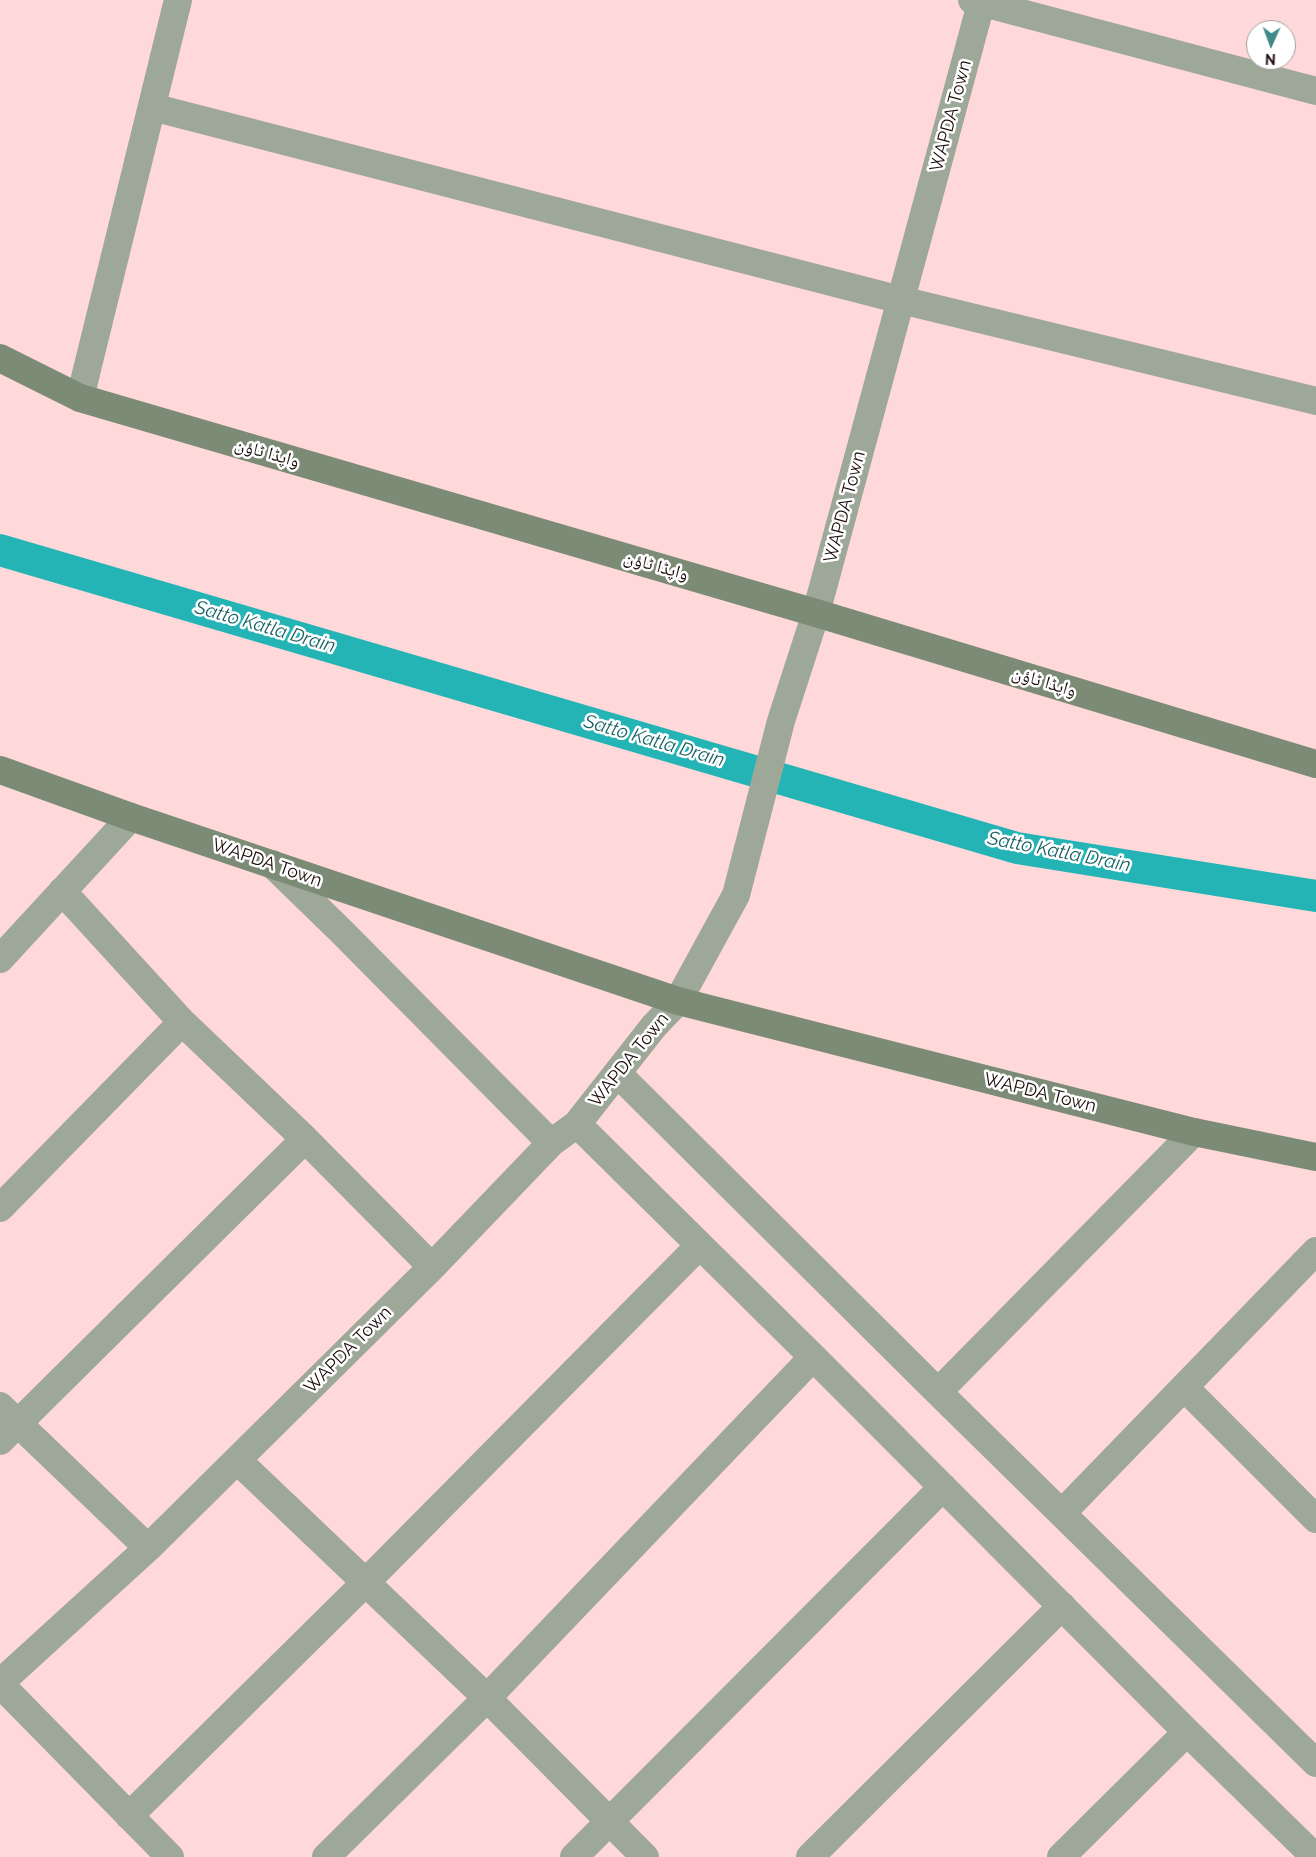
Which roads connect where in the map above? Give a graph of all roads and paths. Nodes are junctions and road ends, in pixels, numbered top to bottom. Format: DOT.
graph roads {
  1 [pos="178,0"];
  2 [pos="978,1"];
  3 [pos="1316,91"];
  4 [pos="152,107"];
  5 [pos="901,300"];
  6 [pos="0,358"];
  7 [pos="80,398"];
  8 [pos="1316,401"];
  9 [pos="816,613"];
  10 [pos="1316,764"];
  11 [pos="0,770"];
  12 [pos="131,817"];
  13 [pos="272,864"];
  14 [pos="62,891"];
  15 [pos="0,959"];
  16 [pos="678,1001"];
  17 [pos="182,1022"];
  18 [pos="617,1073"];
  19 [pos="577,1124"];
  20 [pos="1194,1132"];
  21 [pos="306,1139"];
  22 [pos="551,1143"];
  23 [pos="1316,1157"];
  24 [pos="0,1208"];
  25 [pos="699,1246"];
  26 [pos="1316,1251"];
  27 [pos="432,1267"];
  28 [pos="813,1357"];
  29 [pos="1184,1387"];
  30 [pos="938,1392"];
  31 [pos="6,1424"];
  32 [pos="237,1460"];
  33 [pos="943,1487"];
  34 [pos="1062,1513"];
  35 [pos="1314,1513"];
  36 [pos="148,1548"];
  37 [pos="366,1582"];
  38 [pos="1062,1606"];
  39 [pos="0,1684"];
  40 [pos="487,1698"];
  41 [pos="1187,1732"];
  42 [pos="1311,1749"];
  43 [pos="129,1816"];
  44 [pos="610,1822"];
  45 [pos="170,1857"];
  46 [pos="326,1857"];
  47 [pos="574,1857"];
  48 [pos="645,1857"];
  49 [pos="810,1857"];
  50 [pos="1061,1857"];
  51 [pos="1315,1857"];
  1 -- 4 [label="street"];
  2 -- 3 [label="street"];
  2 -- 5 [label="street, WAPDA Town"];
  4 -- 5 [label="street"];
  4 -- 7 [label="street"];
  5 -- 8 [label="street"];
  5 -- 9 [label="street, WAPDA Town"];
  6 -- 7 [label="street, واپڈا ٹاؤن"];
  7 -- 9 [label="street, واپڈا ٹاؤن"];
  9 -- 10 [label="street, واپڈا ٹاؤن"];
  9 -- 16 [label="street, WAPDA Town"];
  11 -- 12 [label="street, WAPDA Town"];
  12 -- 13 [label="street, WAPDA Town"];
  12 -- 14 [label="street"];
  13 -- 16 [label="street, WAPDA Town"];
  13 -- 22 [label="street"];
  14 -- 15 [label="street"];
  14 -- 17 [label="street"];
  16 -- 18 [label="street, WAPDA Town"];
  16 -- 20 [label="street, WAPDA Town"];
  17 -- 21 [label="street"];
  17 -- 24 [label="street"];
  18 -- 19 [label="street, WAPDA Town"];
  18 -- 30 [label="street"];
  19 -- 22 [label="street, WAPDA Town"];
  19 -- 25 [label="street"];
  20 -- 23 [label="street, WAPDA Town"];
  20 -- 30 [label="street"];
  21 -- 27 [label="street"];
  21 -- 31 [label="street"];
  22 -- 27 [label="street, WAPDA Town"];
  25 -- 28 [label="street"];
  25 -- 37 [label="street"];
  26 -- 29 [label="street"];
  27 -- 32 [label="street, WAPDA Town"];
  28 -- 33 [label="street"];
  28 -- 40 [label="street"];
  29 -- 34 [label="street"];
  29 -- 35 [label="street"];
  30 -- 34 [label="street"];
  31 -- 36 [label="street"];
  32 -- 36 [label="street, WAPDA Town"];
  32 -- 37 [label="street"];
  33 -- 38 [label="street"];
  33 -- 44 [label="street"];
  34 -- 42 [label="street"];
  36 -- 39 [label="street, WAPDA Town"];
  37 -- 40 [label="street"];
  37 -- 43 [label="street"];
  38 -- 41 [label="street"];
  38 -- 49 [label="street"];
  39 -- 43 [label="street"];
  40 -- 44 [label="street"];
  40 -- 46 [label="street"];
  41 -- 50 [label="street"];
  41 -- 51 [label="street"];
  43 -- 45 [label="street"];
  44 -- 47 [label="street"];
  44 -- 48 [label="street"];
}
